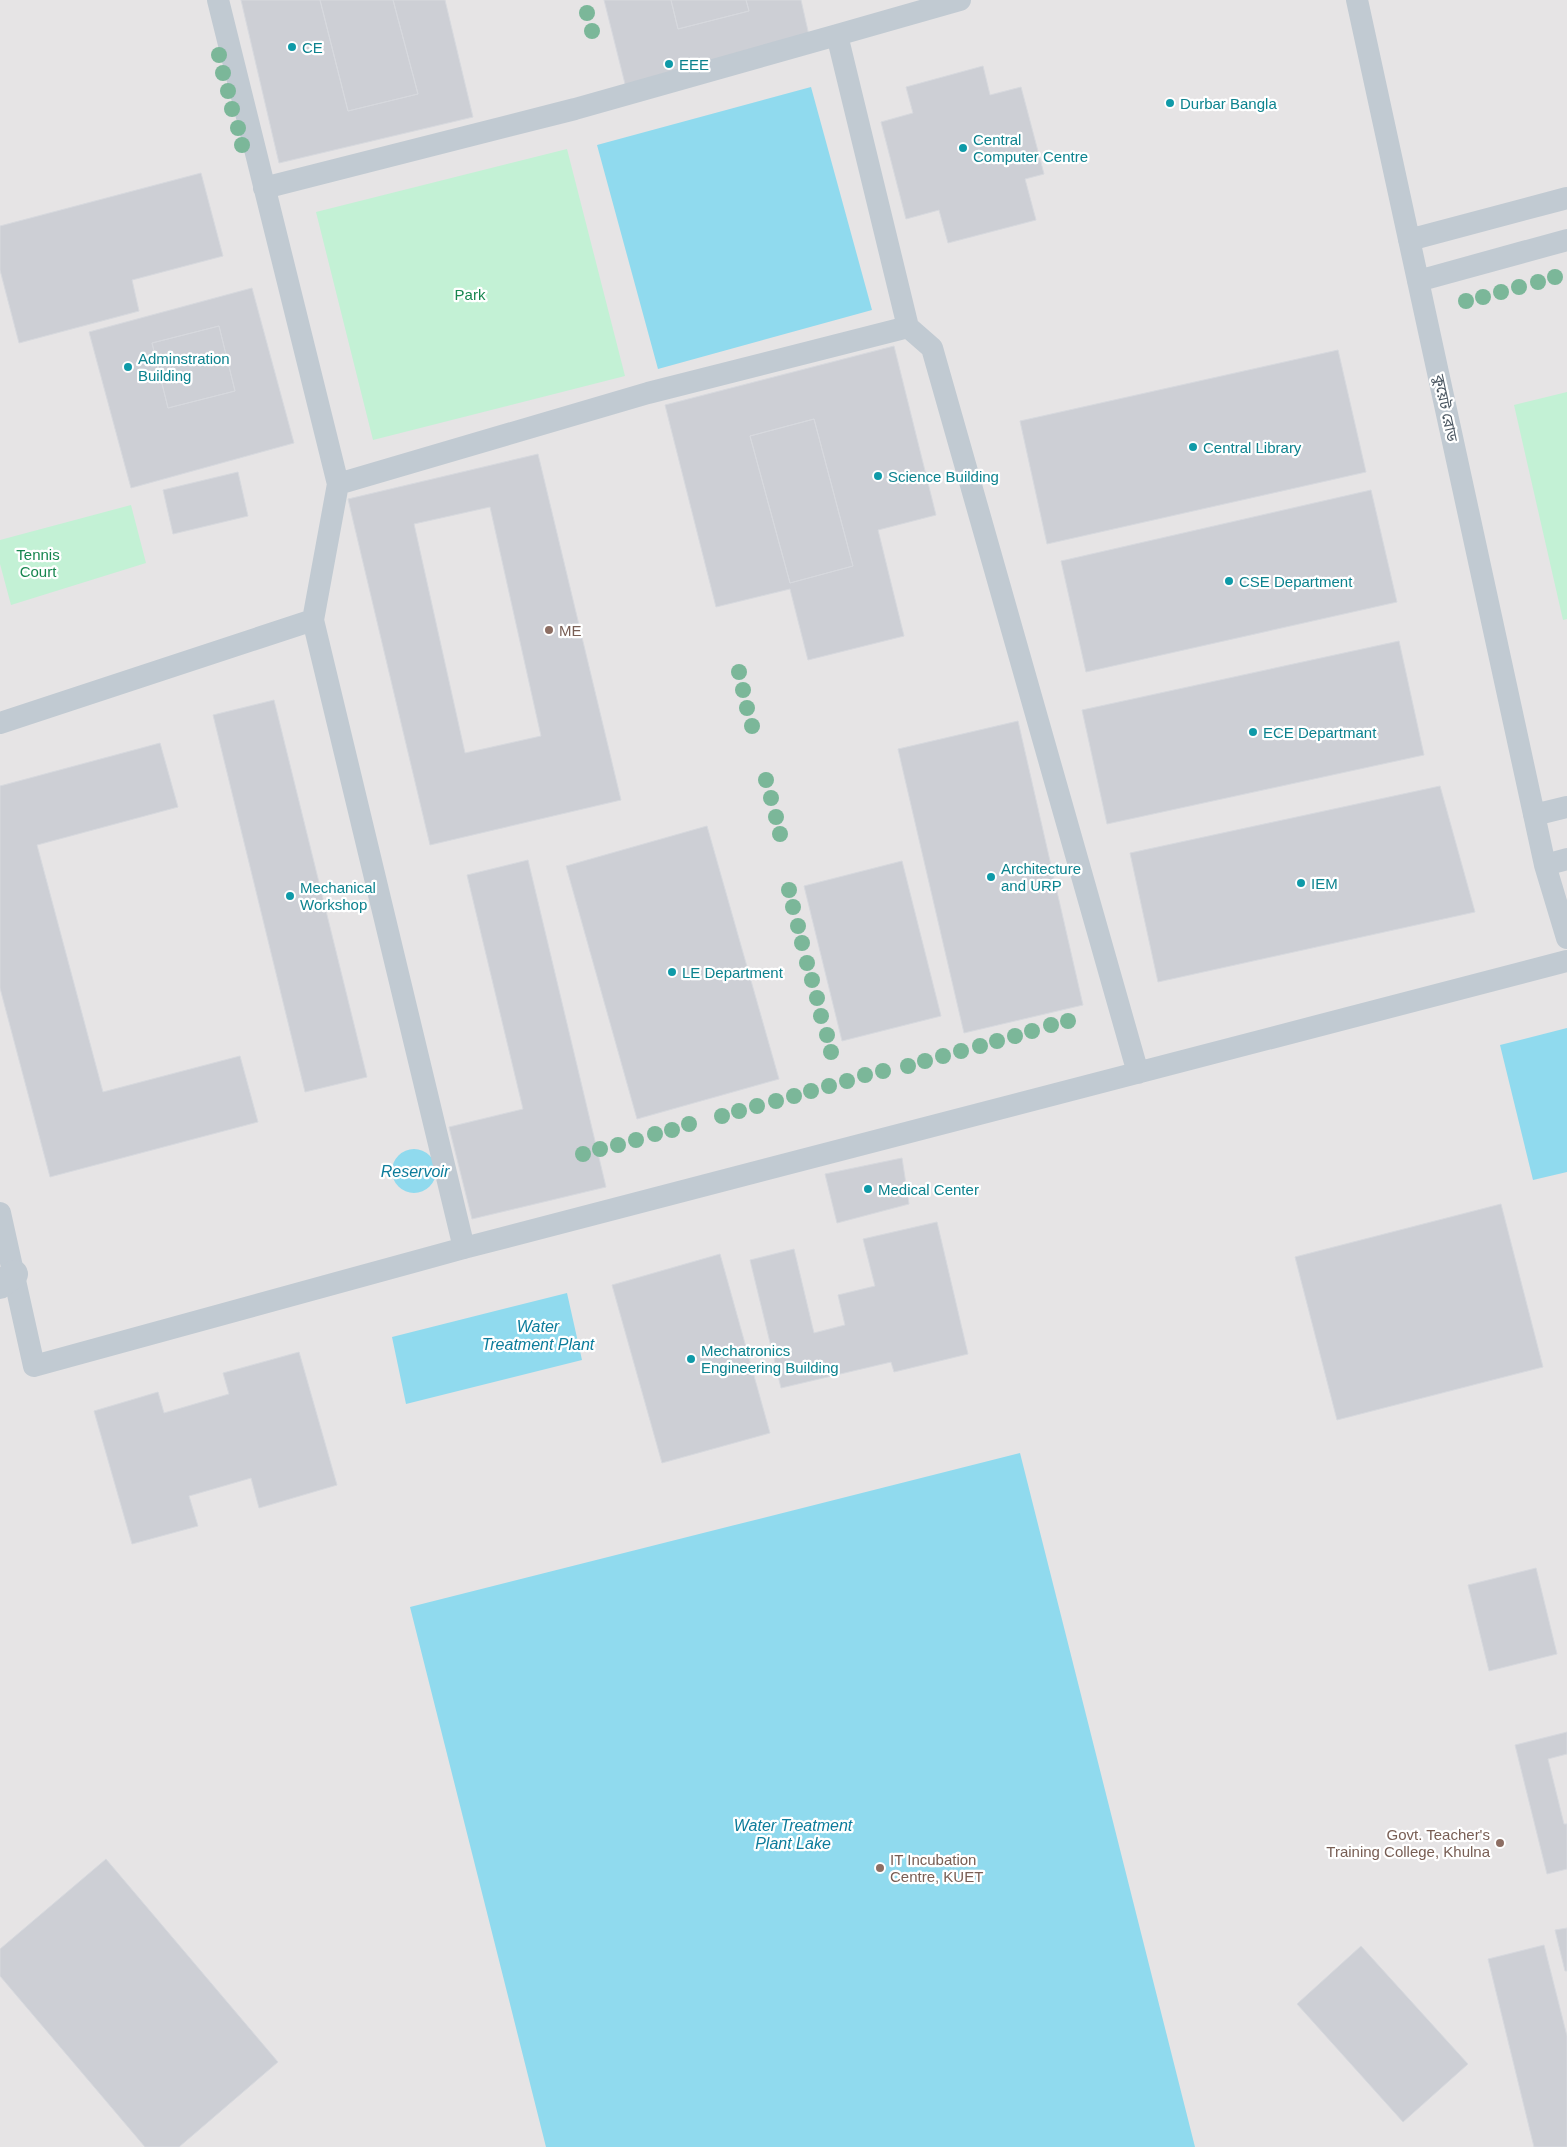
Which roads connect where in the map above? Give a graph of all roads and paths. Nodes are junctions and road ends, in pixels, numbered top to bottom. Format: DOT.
graph roads {
  1 [pos="218,0"];
  2 [pos="960,0"];
  3 [pos="1357,0"];
  4 [pos="837,35"];
  5 [pos="264,188"];
  6 [pos="1567,198"];
  7 [pos="1409,240"];
  8 [pos="1567,240"];
  9 [pos="1418,282"];
  10 [pos="908,327"];
  11 [pos="338,484"];
  12 [pos="313,620"];
  13 [pos="0,723"];
  14 [pos="1567,807"];
  15 [pos="1534,816"];
  16 [pos="1567,859"];
  17 [pos="1545,865"];
  18 [pos="1567,938"];
  19 [pos="1567,961"];
  20 [pos="1138,1073"];
  21 [pos="0,1213"];
  22 [pos="464,1248"];
  23 [pos="7,1280"];
  1 -- 5 [label="lane"];
  2 -- 4 [label="lane"];
  3 -- 7 [label="lane, কুয়েট রোড"];
  4 -- 5 [label="lane"];
  4 -- 10 [label="lane"];
  5 -- 11 [label="lane"];
  6 -- 7 [label="lane"];
  7 -- 9 [label="lane, কুয়েট রোড"];
  8 -- 9 [label="lane"];
  9 -- 15 [label="lane, কুয়েট রোড"];
  10 -- 11 [label="lane"];
  10 -- 20 [label="lane"];
  11 -- 12 [label="lane"];
  12 -- 13 [label="lane"];
  12 -- 22 [label="lane"];
  14 -- 15 [label="lane"];
  15 -- 17 [label="lane, কুয়েট রোড"];
  16 -- 17 [label="lane"];
  17 -- 18 [label="lane, কুয়েট রোড"];
  19 -- 20 [label="lane"];
  20 -- 22 [label="lane"];
  21 -- 23 [label="lane"];
  22 -- 23 [label="lane"];
}
